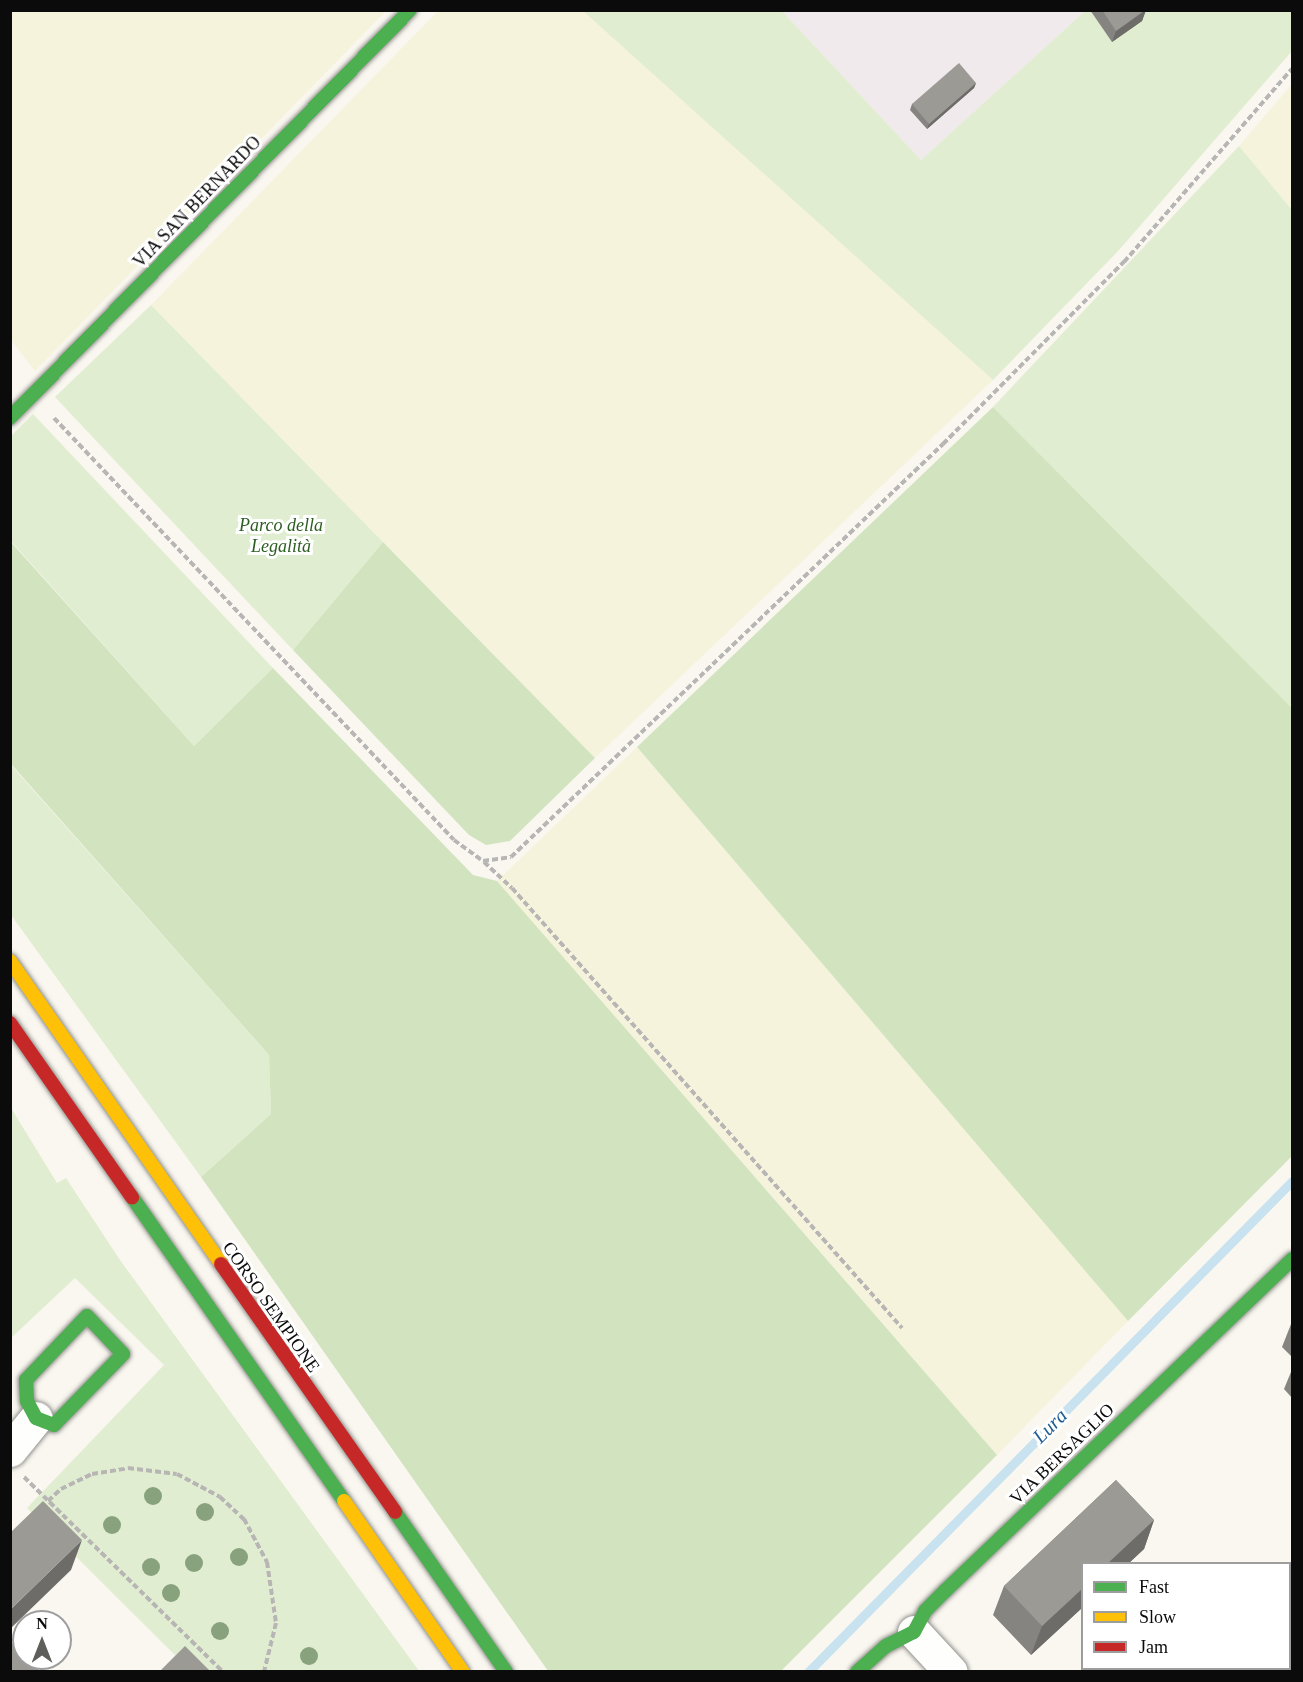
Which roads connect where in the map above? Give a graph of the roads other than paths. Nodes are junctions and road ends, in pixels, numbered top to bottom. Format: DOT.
graph roads {
  1 [pos="410,10"];
  2 [pos="10,418"];
  3 [pos="10,961"];
  4 [pos="10,1023"];
  5 [pos="1293,1259"];
  6 [pos="36,1418"];
  7 [pos="14,1461"];
  8 [pos="914,1632"];
  9 [pos="463,1671"];
  10 [pos="506,1671"];
  11 [pos="857,1671"];
  12 [pos="951,1671"];
  1 -- 2 [label="main road, VIA SAN BERNARDO"];
  3 -- 10 [label="main road, CORSO SEMPIONE"];
  4 -- 9 [label="main road"];
  5 -- 8 [label="main road, VIA BERSAGLIO"];
  6 -- 6 [label="main road"];
  6 -- 7 [label="street"];
  8 -- 11 [label="main road"];
  8 -- 12 [label="street"];
}
